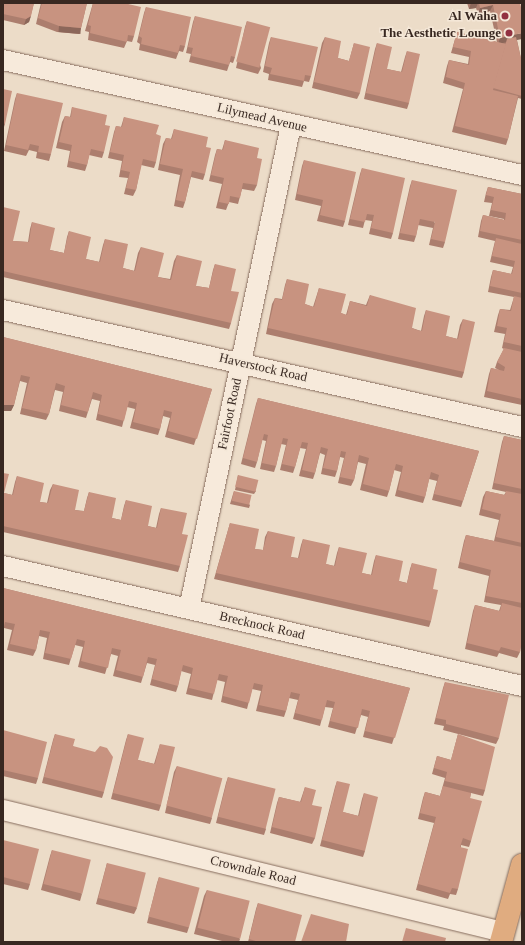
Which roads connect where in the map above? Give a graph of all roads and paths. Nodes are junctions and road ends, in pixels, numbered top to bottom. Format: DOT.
graph roads {
  1 [pos="3,60"];
  2 [pos="291,125"];
  3 [pos="522,175"];
  4 [pos="3,310"];
  5 [pos="241,363"];
  6 [pos="522,427"];
  7 [pos="3,566"];
  8 [pos="189,609"];
  9 [pos="522,686"];
  10 [pos="3,810"];
  11 [pos="522,865"];
  12 [pos="517,902"];
  13 [pos="502,937"];
  1 -- 2 [label="street, Lilymead Avenue"];
  2 -- 3 [label="street, Lilymead Avenue"];
  2 -- 5 [label="street, Fairfoot Road"];
  4 -- 5 [label="street, Haverstock Road"];
  5 -- 6 [label="street, Haverstock Road"];
  5 -- 8 [label="street, Fairfoot Road"];
  7 -- 8 [label="street, Brecknock Road"];
  8 -- 9 [label="street, Brecknock Road"];
  10 -- 13 [label="street, Crowndale Road"];
  11 -- 12 [label="highway"];
  12 -- 13 [label="highway"];
}
